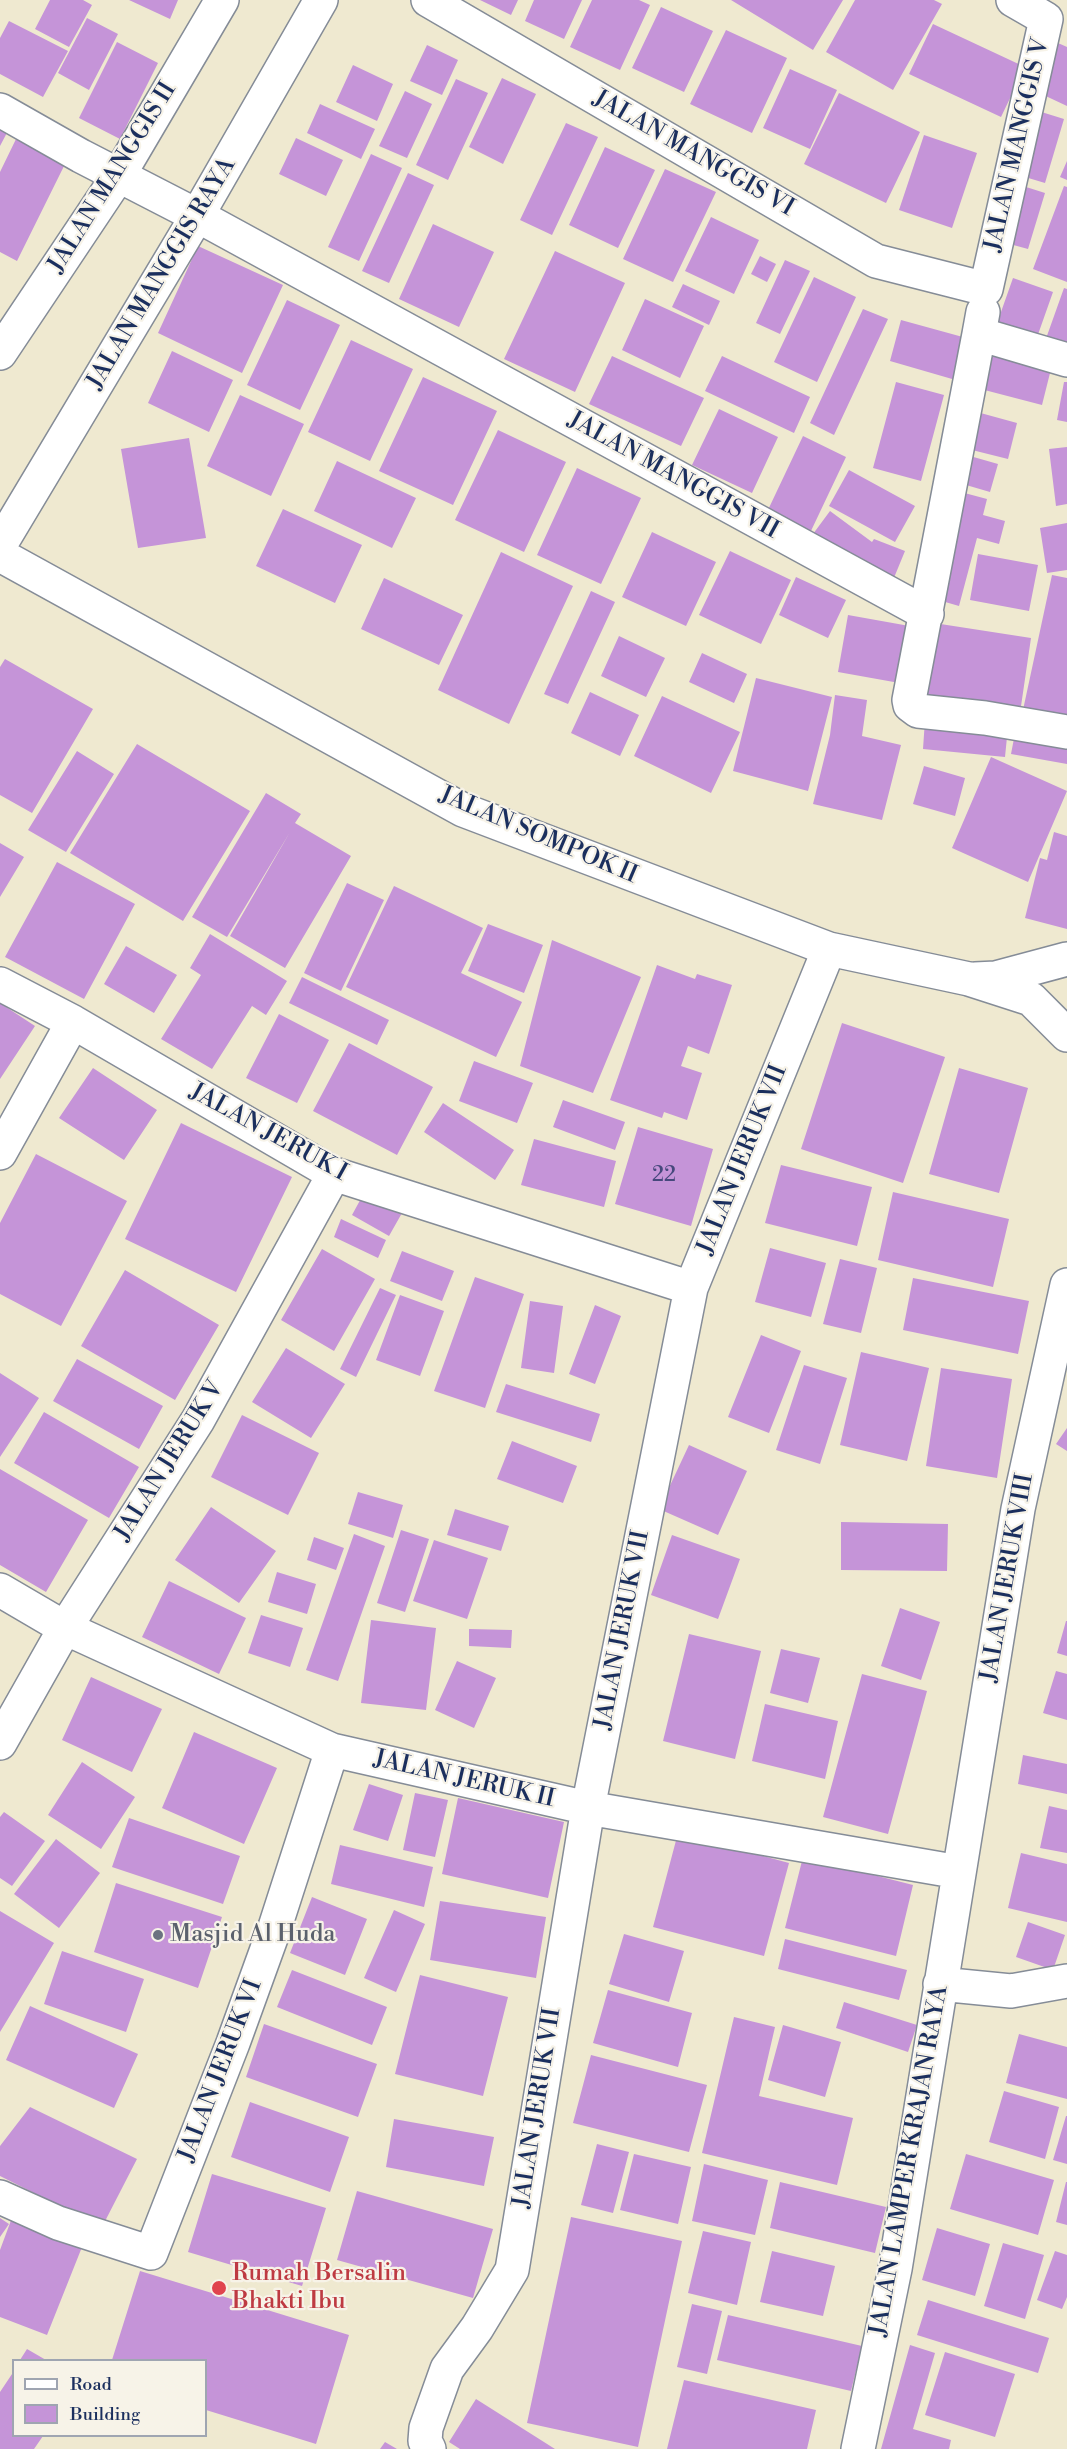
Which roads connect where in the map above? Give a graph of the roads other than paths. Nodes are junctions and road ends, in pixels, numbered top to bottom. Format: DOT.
graph roads {
  1 [pos="222,0"];
  2 [pos="321,0"];
  3 [pos="428,0"];
  4 [pos="1013,0"];
  5 [pos="1057,25"];
  6 [pos="0,110"];
  7 [pos="119,175"];
  8 [pos="197,216"];
  9 [pos="976,287"];
  10 [pos="979,334"];
  11 [pos="0,353"];
  12 [pos="1067,360"];
  13 [pos="0,545"];
  14 [pos="0,555"];
  15 [pos="927,614"];
  16 [pos="1067,732"];
  17 [pos="829,949"];
  18 [pos="1067,959"];
  19 [pos="969,979"];
  20 [pos="0,984"];
  21 [pos="73,1022"];
  22 [pos="1067,1035"];
  23 [pos="0,1153"];
  24 [pos="334,1174"];
  25 [pos="1067,1285"];
  26 [pos="691,1288"];
  27 [pos="0,1590"];
  28 [pos="65,1628"];
  29 [pos="0,1743"];
  30 [pos="332,1750"];
  31 [pos="588,1808"];
  32 [pos="959,1872"];
  33 [pos="1067,1981"];
  34 [pos="940,1984"];
  35 [pos="0,2197"];
  36 [pos="429,2449"];
  37 [pos="858,2449"];
  1 -- 7 [label="street, JALAN MANGGIS II"];
  2 -- 8 [label="street, JALAN MANGGIS RAYA"];
  3 -- 9 [label="street, JALAN MANGGIS VI"];
  4 -- 5 [label="street, JALAN MANGGIS V"];
  5 -- 9 [label="street, JALAN MANGGIS V"];
  6 -- 7 [label="street, JALAN MANGGIS VII"];
  7 -- 8 [label="street, JALAN MANGGIS VII"];
  7 -- 11 [label="street, JALAN MANGGIS II"];
  8 -- 13 [label="street, JALAN MANGGIS RAYA"];
  8 -- 15 [label="street, JALAN MANGGIS VII"];
  9 -- 10 [label="street, JALAN MANGGIS V"];
  10 -- 12 [label="street"];
  10 -- 15 [label="street, JALAN MANGGIS V"];
  14 -- 17 [label="street, JALAN SOMPOK II"];
  15 -- 16 [label="street"];
  17 -- 19 [label="street, JALAN SOMPOK II"];
  17 -- 26 [label="street, JALAN JERUK VII"];
  18 -- 19 [label="street"];
  19 -- 22 [label="street, JALAN SOMPOK II"];
  20 -- 21 [label="street, JALAN JERUK I"];
  21 -- 23 [label="street"];
  21 -- 24 [label="street, JALAN JERUK I"];
  24 -- 26 [label="street, JALAN JERUK I"];
  24 -- 28 [label="street, JALAN JERUK V"];
  25 -- 32 [label="street, JALAN JERUK VIII"];
  26 -- 31 [label="street, JALAN JERUK VII"];
  27 -- 28 [label="street, JALAN JERUK II"];
  28 -- 29 [label="street, JALAN JERUK V"];
  28 -- 30 [label="street, JALAN JERUK II"];
  30 -- 31 [label="street, JALAN JERUK II"];
  30 -- 35 [label="street, JALAN JERUK VI"];
  31 -- 32 [label="street, JALAN JERUK II"];
  31 -- 36 [label="street, JALAN JERUK VII"];
  32 -- 34 [label="street, JALAN LAMPER KRAJAN RAYA"];
  33 -- 34 [label="street"];
  34 -- 37 [label="street, JALAN LAMPER KRAJAN RAYA"];
}
